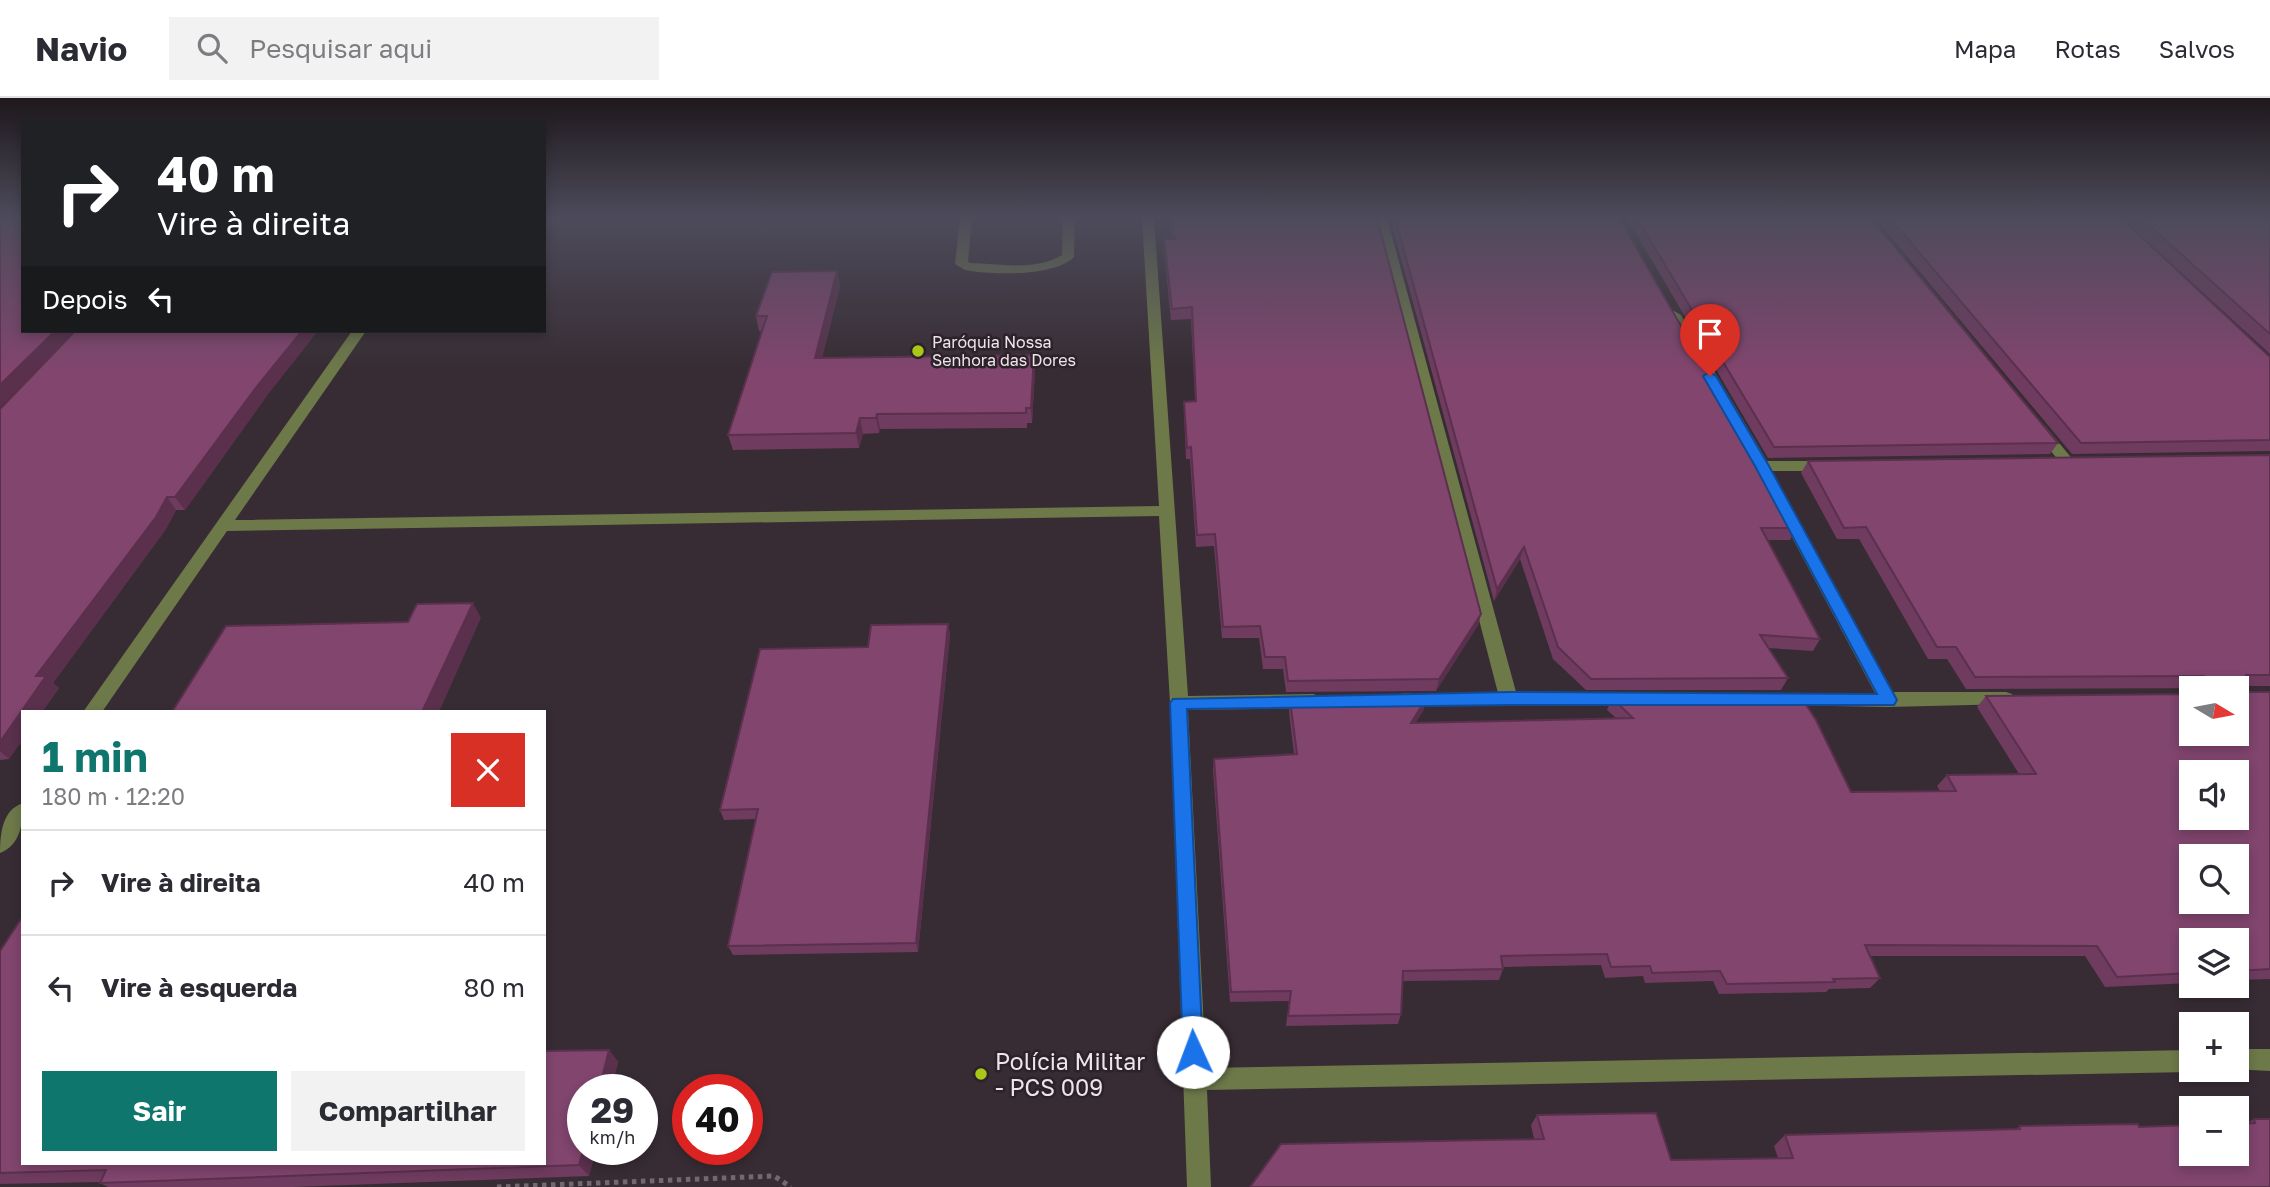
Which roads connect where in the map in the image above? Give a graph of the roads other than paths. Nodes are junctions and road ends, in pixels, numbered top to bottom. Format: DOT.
graph roads {
  1 [pos="1151,269"];
  2 [pos="1395,269"];
  3 [pos="1666,301"];
  4 [pos="358,333"];
  5 [pos="2034,421"];
  6 [pos="2069,464"];
  7 [pos="1762,466"];
  8 [pos="1846,466"];
  9 [pos="1165,511"];
  10 [pos="223,526"];
  11 [pos="2026,698"];
  12 [pos="1510,699"];
  13 [pos="1658,699"];
  14 [pos="1385,700"];
  15 [pos="1767,700"];
  16 [pos="1888,700"];
  17 [pos="1330,701"];
  18 [pos="1179,703"];
  19 [pos="93,710"];
  20 [pos="21,814"];
  21 [pos="0,844"];
  22 [pos="2249,1060"];
  23 [pos="2270,1060"];
  24 [pos="2179,1061"];
  25 [pos="1194,1079"];
  26 [pos="1199,1187"];
  1 -- 9 [label="street"];
  2 -- 12 [label="street"];
  3 -- 7 [label="street"];
  4 -- 10 [label="street"];
  5 -- 6 [label="street"];
  7 -- 8 [label="street"];
  7 -- 16 [label="street"];
  9 -- 10 [label="street"];
  9 -- 18 [label="street"];
  10 -- 19 [label="street"];
  11 -- 16 [label="street"];
  12 -- 13 [label="street"];
  12 -- 14 [label="street"];
  15 -- 16 [label="street"];
  17 -- 18 [label="street"];
  18 -- 25 [label="street"];
  20 -- 21 [label="street"];
  22 -- 23 [label="street"];
  24 -- 25 [label="street"];
  25 -- 26 [label="street"];
}
